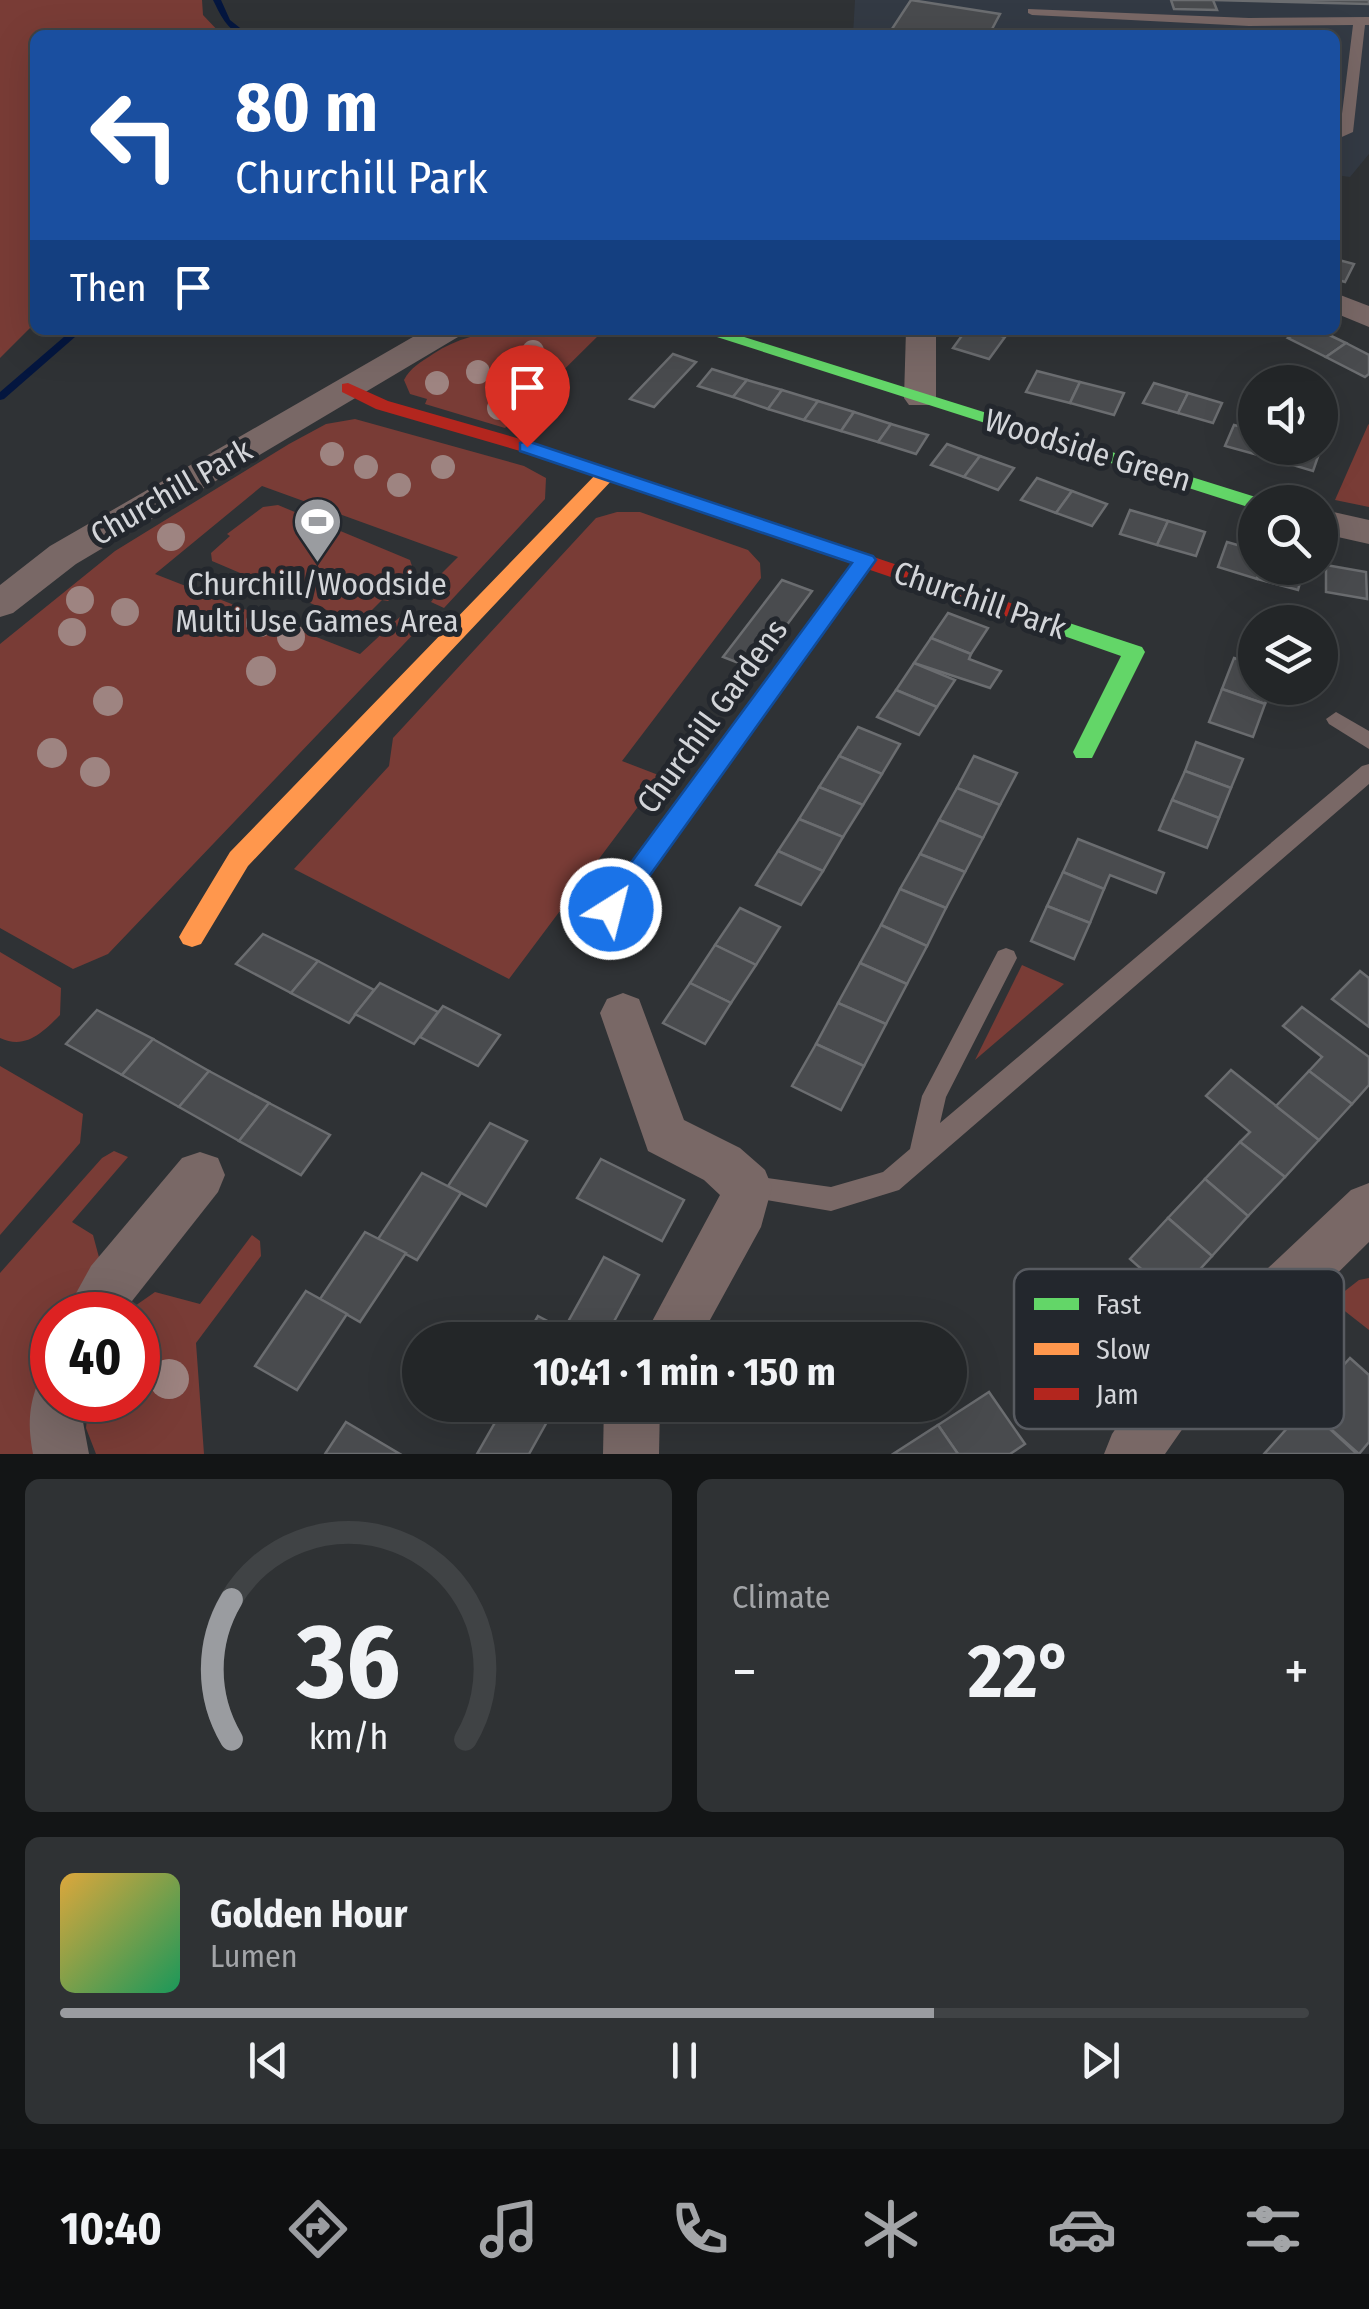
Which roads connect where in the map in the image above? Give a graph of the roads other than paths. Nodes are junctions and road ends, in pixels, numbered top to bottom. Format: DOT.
graph roads {
  1 [pos="1032,11"];
  2 [pos="1364,21"];
  3 [pos="1346,134"];
  4 [pos="1340,304"];
  5 [pos="1369,318"];
  6 [pos="438,335"];
  7 [pos="720,335"];
  8 [pos="921,335"];
  9 [pos="348,388"];
  10 [pos="920,398"];
  11 [pos="606,474"];
  12 [pos="1238,497"];
  13 [pos="1338,525"];
  14 [pos="1369,532"];
  15 [pos="865,560"];
  16 [pos="0,604"];
  17 [pos="1336,720"];
  18 [pos="1369,741"];
  19 [pos="1084,752"];
  20 [pos="1369,772"];
  21 [pos="611,909"];
  22 [pos="192,936"];
  23 [pos="1006,958"];
  24 [pos="623,1013"];
  25 [pos="920,1156"];
  26 [pos="200,1175"];
  27 [pos="748,1187"];
  28 [pos="1369,1207"];
  29 [pos="1305,1269"];
  30 [pos="105,1292"];
  31 [pos="680,1322"];
  32 [pos="55,1422"];
  33 [pos="632,1422"];
  34 [pos="1149,1429"];
  35 [pos="62,1454"];
  36 [pos="631,1454"];
  37 [pos="1132,1454"];
  1 -- 2 [label="lane"];
  2 -- 3 [label="lane"];
  4 -- 5 [label="street"];
  6 -- 9 [label="street, Churchill Park"];
  7 -- 10 [label="street, Woodside Green"];
  8 -- 10 [label="street"];
  9 -- 11 [label="street, Churchill Park"];
  9 -- 16 [label="street, Churchill Park"];
  10 -- 12 [label="street, Woodside Green"];
  11 -- 15 [label="street, Churchill Park"];
  11 -- 22 [label="street"];
  13 -- 14 [label="street"];
  15 -- 19 [label="street, Churchill Park"];
  15 -- 21 [label="street, Churchill Gardens"];
  17 -- 18 [label="lane"];
  20 -- 25 [label="lane"];
  23 -- 25 [label="lane"];
  24 -- 27 [label="street"];
  25 -- 27 [label="lane"];
  26 -- 30 [label="street"];
  27 -- 31 [label="street"];
  28 -- 29 [label="street"];
  32 -- 35 [label="street"];
  33 -- 36 [label="street"];
  34 -- 37 [label="street"];
}
